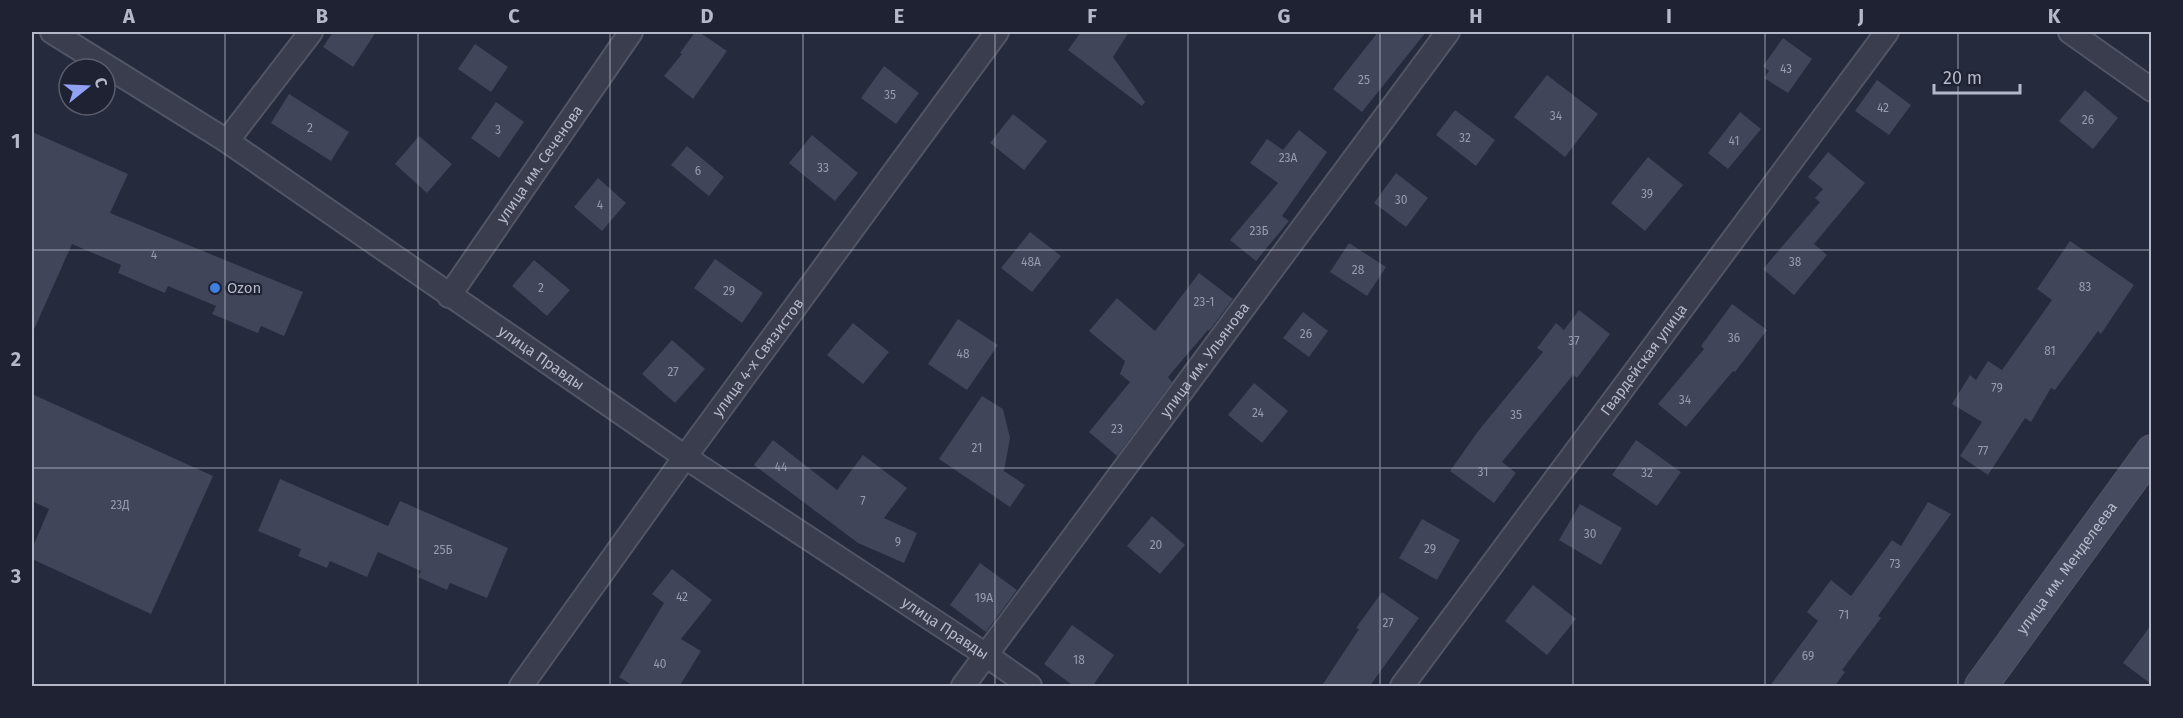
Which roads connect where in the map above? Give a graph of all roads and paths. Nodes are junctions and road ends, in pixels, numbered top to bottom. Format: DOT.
graph roads {
  1 [pos="52,32"];
  2 [pos="311,32"];
  3 [pos="631,32"];
  4 [pos="997,32"];
  5 [pos="1448,32"];
  6 [pos="1887,32"];
  7 [pos="2070,32"];
  8 [pos="2151,90"];
  9 [pos="227,141"];
  10 [pos="449,296"];
  11 [pos="2151,451"];
  12 [pos="685,458"];
  13 [pos="986,655"];
  14 [pos="521,687"];
  15 [pos="963,687"];
  16 [pos="1030,687"];
  17 [pos="1402,687"];
  18 [pos="1981,687"];
  1 -- 9 [label="street, улица Правды"];
  2 -- 9 [label="street"];
  3 -- 10 [label="street, улица им. Сеченова"];
  4 -- 12 [label="street, улица 4-х Связистов"];
  5 -- 13 [label="street, улица им. Ульянова"];
  6 -- 17 [label="street, Гвардейская улица"];
  7 -- 8 [label="street"];
  9 -- 10 [label="street, улица Правды"];
  10 -- 12 [label="street, улица Правды"];
  11 -- 18 [label="main road, улица им. Менделеева"];
  12 -- 13 [label="street, улица Правды"];
  12 -- 14 [label="street, улица 4-х Связистов"];
  13 -- 15 [label="street, улица им. Ульянова"];
  13 -- 16 [label="street, улица Правды"];
}
